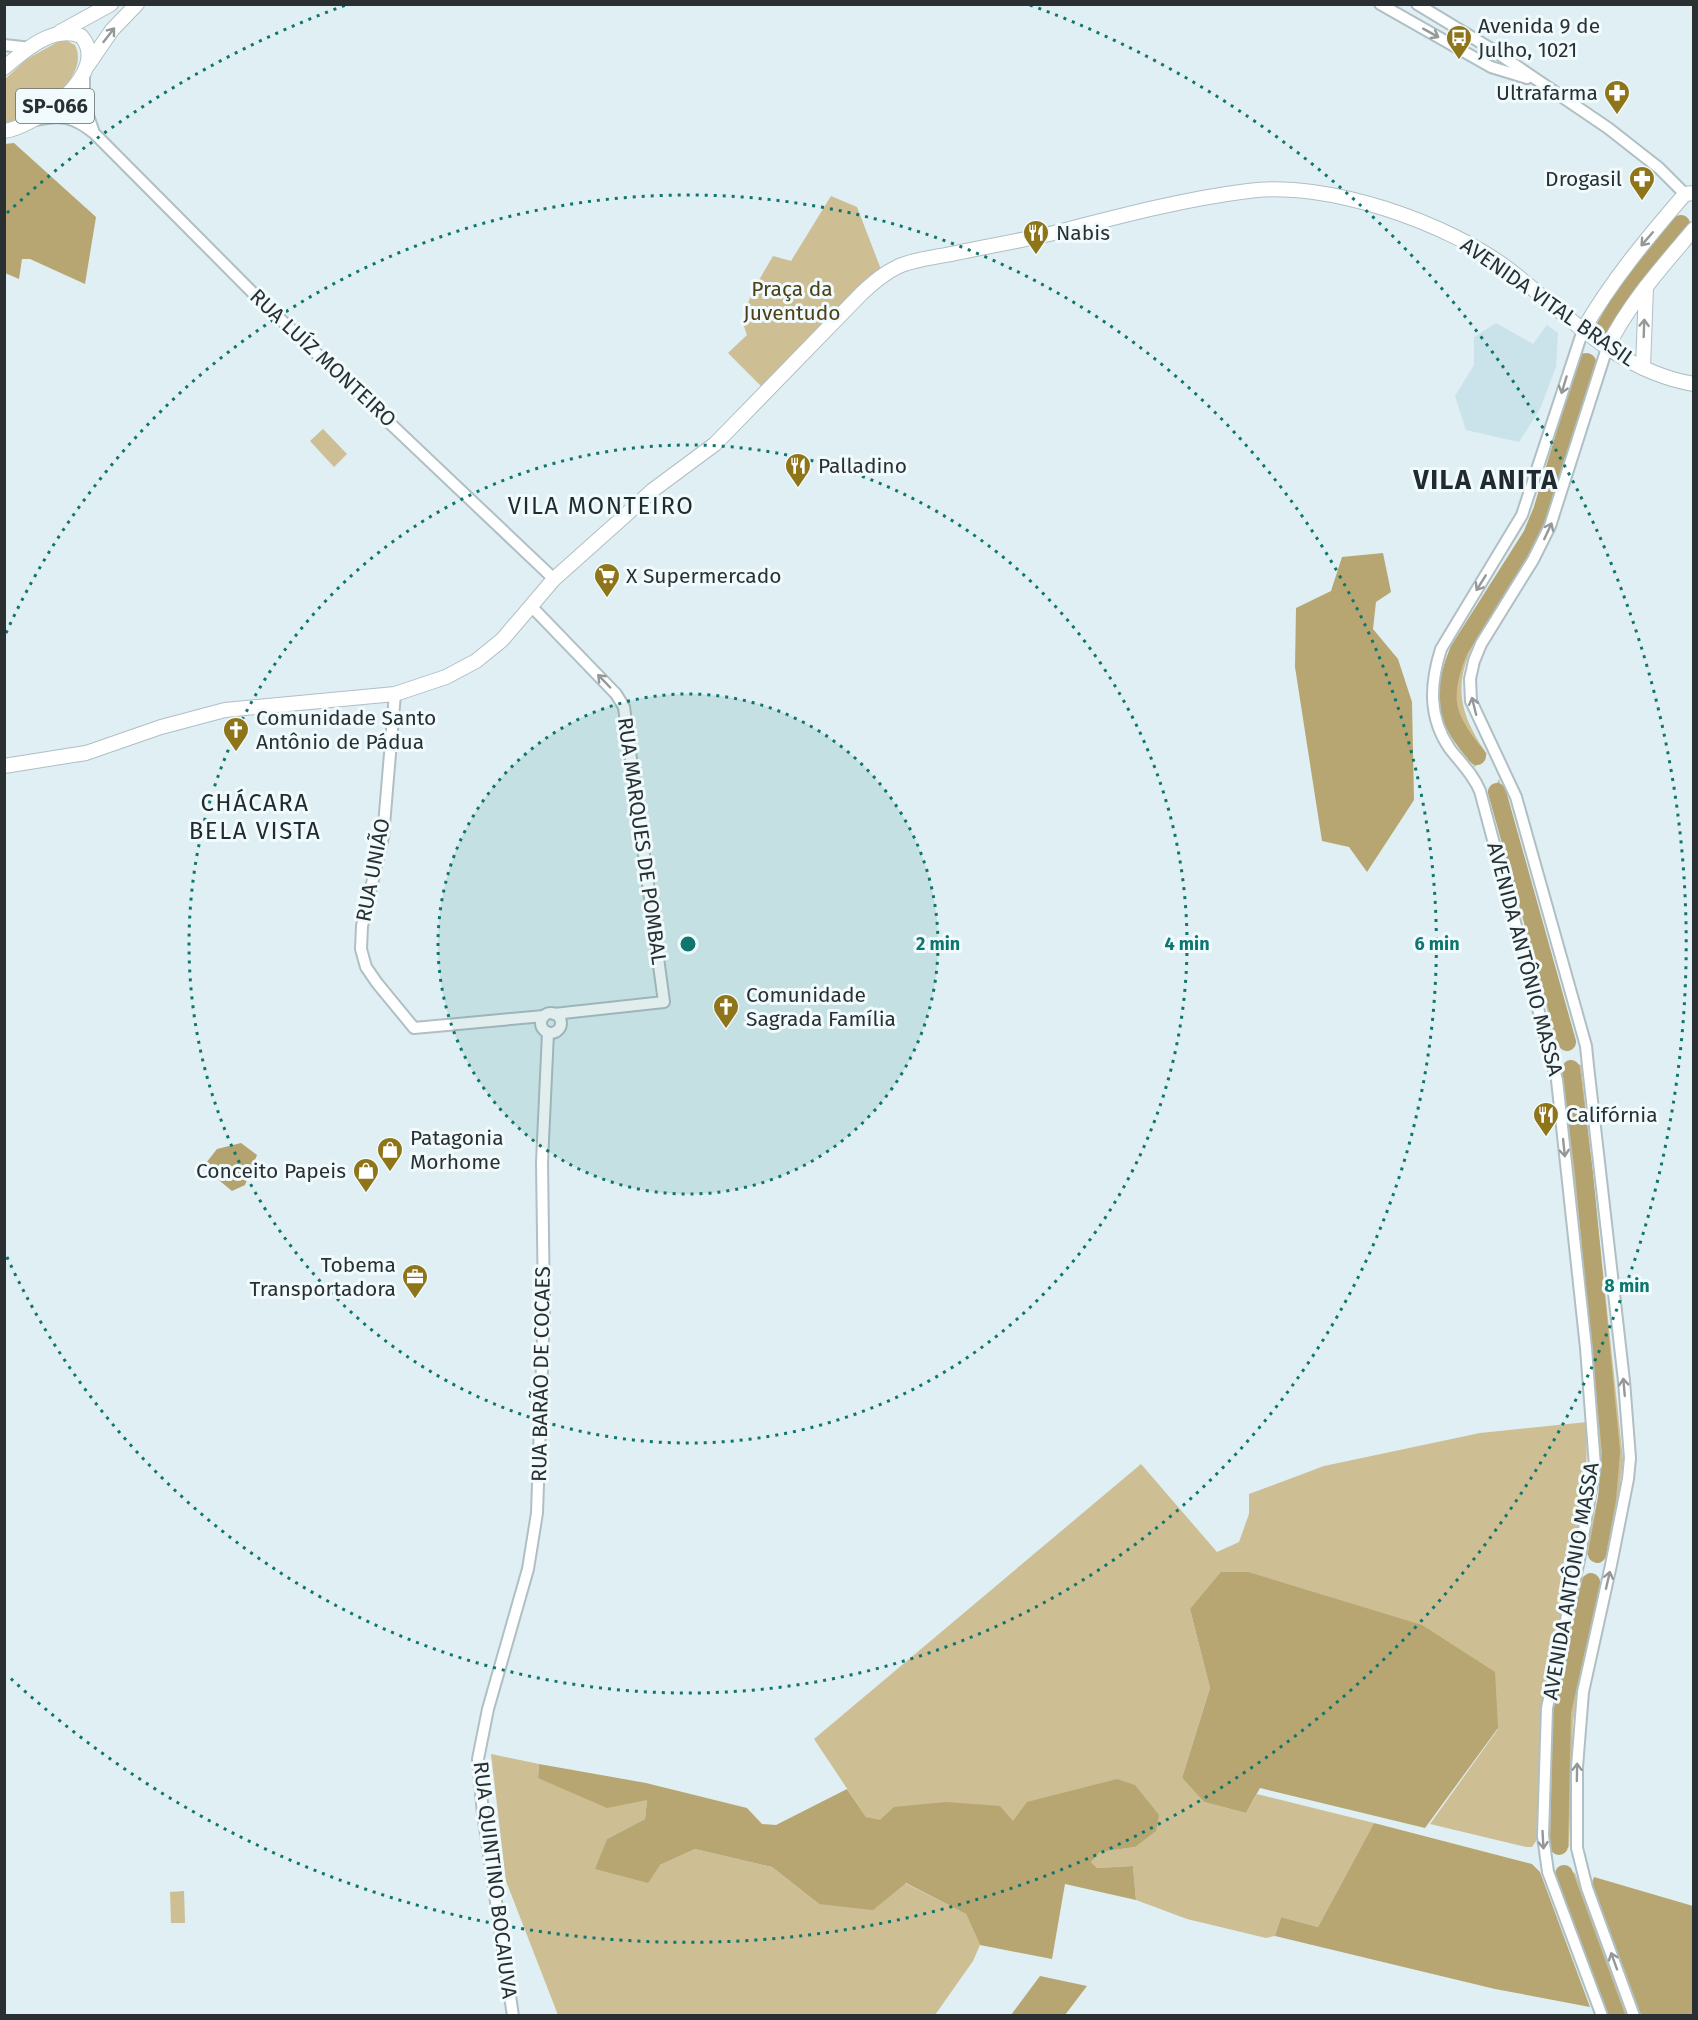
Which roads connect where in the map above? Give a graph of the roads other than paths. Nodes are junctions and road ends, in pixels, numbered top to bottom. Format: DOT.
graph roads {
  1 [pos="111,4"];
  2 [pos="137,4"];
  3 [pos="1380,4"];
  4 [pos="1417,4"];
  5 [pos="56,34"];
  6 [pos="4,45"];
  7 [pos="31,48"];
  8 [pos="4,68"];
  9 [pos="85,71"];
  10 [pos="1539,82"];
  11 [pos="33,121"];
  12 [pos="7,132"];
  13 [pos="94,133"];
  14 [pos="1691,196"];
  15 [pos="1694,228"];
  16 [pos="1646,287"];
  17 [pos="1583,330"];
  18 [pos="1607,348"];
  19 [pos="1643,368"];
  20 [pos="1694,384"];
  21 [pos="554,579"];
  22 [pos="532,607"];
  23 [pos="395,694"];
  24 [pos="4,766"];
  25 [pos="584,1013"];
  26 [pos="549,1015"];
  27 [pos="517,1019"];
  28 [pos="559,1029"];
  29 [pos="545,1031"];
  30 [pos="488,1709"];
  31 [pos="513,2016"];
  32 [pos="1602,2016"];
  33 [pos="1634,2016"];
  1 -- 5 [label="main road, SP-066"];
  9 -- 2 [label="main road, SP-066, one-way"];
  3 -- 10 [label="street, one-way"];
  4 -- 10 [label="street"];
  5 -- 7 [label="main road, SP-066"];
  5 -- 9 [label="main road, SP-066"];
  6 -- 7 [label="street"];
  7 -- 8 [label="main road, SP-066"];
  9 -- 11 [label="main road, SP-066"];
  9 -- 13 [label="street, RUA LUÍZ MONTEIRO"];
  10 -- 14 [label="street"];
  11 -- 12 [label="main road, SP-066"];
  11 -- 13 [label="street, RUA LUÍZ MONTEIRO"];
  13 -- 21 [label="street, RUA LUÍZ MONTEIRO"];
  14 -- 17 [label="main road, AVENIDA ANTÔNIO MASSA, one-way"];
  15 -- 16 [label="main road, AVENIDA ANTÔNIO MASSA"];
  16 -- 18 [label="main road, AVENIDA ANTÔNIO MASSA"];
  19 -- 16 [label="main road, one-way"];
  17 -- 18 [label="main road, AVENIDA VITAL BRASIL"];
  17 -- 21 [label="main road, AVENIDA VITAL BRASIL"];
  17 -- 32 [label="street, AVENIDA ANTÔNIO MASSA, one-way"];
  18 -- 19 [label="main road, AVENIDA VITAL BRASIL"];
  33 -- 18 [label="street, AVENIDA ANTÔNIO MASSA, one-way"];
  19 -- 20 [label="main road, AVENIDA VITAL BRASIL"];
  21 -- 22 [label="main road, AVENIDA VITAL BRASIL"];
  22 -- 23 [label="main road, AVENIDA VITAL BRASIL"];
  25 -- 22 [label="street, RUA MARQUES DE POMBAL, one-way"];
  23 -- 24 [label="main road, AVENIDA VITAL BRASIL"];
  23 -- 27 [label="street, RUA UNIÃO"];
  25 -- 26 [label="street"];
  25 -- 28 [label="street"];
  26 -- 27 [label="street"];
  26 -- 28 [label="street"];
  26 -- 29 [label="street, RUA BARÃO DE COCAES"];
  27 -- 29 [label="street"];
  28 -- 29 [label="street"];
  29 -- 30 [label="street, RUA BARÃO DE COCAES"];
  30 -- 31 [label="street, RUA QUINTINO BOCAIUVA"];
}
